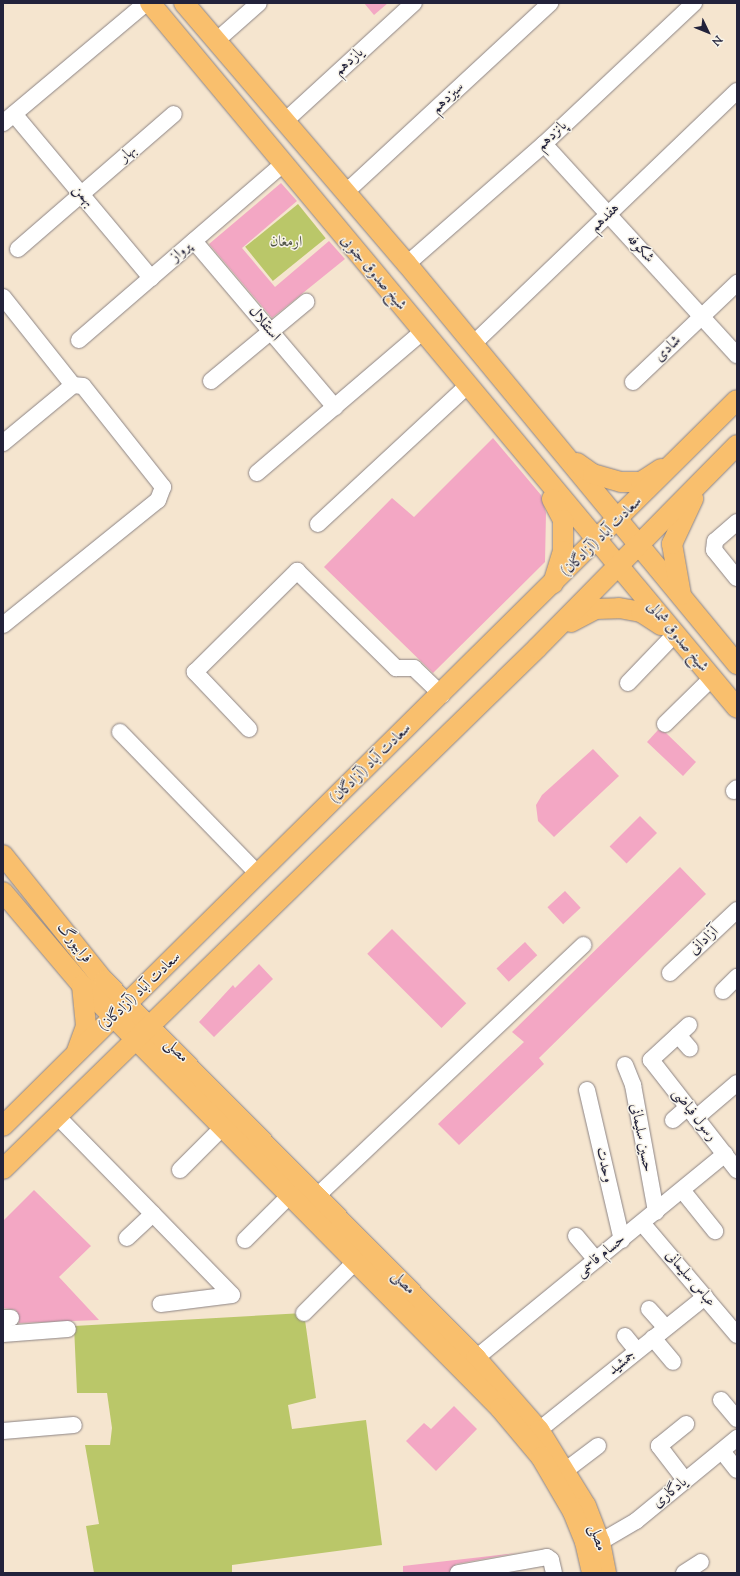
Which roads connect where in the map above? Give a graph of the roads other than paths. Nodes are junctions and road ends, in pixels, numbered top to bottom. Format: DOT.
graph roads {
  1 [pos="146,3"];
  2 [pos="150,3"];
  3 [pos="184,3"];
  4 [pos="259,3"];
  5 [pos="414,3"];
  6 [pos="550,3"];
  7 [pos="694,3"];
  8 [pos="216,41"];
  9 [pos="737,91"];
  10 [pos="174,114"];
  11 [pos="9,118"];
  12 [pos="285,121"];
  13 [pos="544,144"];
  14 [pos="282,164"];
  15 [pos="345,193"];
  16 [pos="82,194"];
  17 [pos="609,215"];
  18 [pos="194,241"];
  19 [pos="18,249"];
  20 [pos="406,264"];
  21 [pos="151,278"];
  22 [pos="737,283"];
  23 [pos="3,296"];
  24 [pos="306,302"];
  25 [pos="702,317"];
  26 [pos="270,332"];
  27 [pos="422,332"];
  28 [pos="79,340"];
  29 [pos="472,345"];
  30 [pos="737,355"];
  31 [pos="212,381"];
  32 [pos="633,382"];
  33 [pos="73,385"];
  34 [pos="467,386"];
  35 [pos="737,400"];
  36 [pos="335,407"];
  37 [pos="3,443"];
  38 [pos="737,445"];
  39 [pos="687,451"];
  40 [pos="562,452"];
  41 [pos="535,467"];
  42 [pos="714,468"];
  43 [pos="258,473"];
  44 [pos="618,521"];
  45 [pos="737,522"];
  46 [pos="318,524"];
  47 [pos="597,541"];
  48 [pos="638,545"];
  49 [pos="618,565"];
  50 [pos="737,578"];
  51 [pos="552,586"];
  52 [pos="696,616"];
  53 [pos="3,625"];
  54 [pos="675,634"];
  55 [pos="537,648"];
  56 [pos="737,664"];
  57 [pos="712,678"];
  58 [pos="628,683"];
  59 [pos="442,695"];
  60 [pos="736,706"];
  61 [pos="665,724"];
  62 [pos="249,729"];
  63 [pos="120,732"];
  64 [pos="3,855"];
  65 [pos="259,875"];
  66 [pos="3,892"];
  67 [pos="737,910"];
  68 [pos="583,945"];
  69 [pos="83,954"];
  70 [pos="670,973"];
  71 [pos="158,974"];
  72 [pos="737,977"];
  73 [pos="82,985"];
  74 [pos="723,991"];
  75 [pos="178,998"];
  76 [pos="121,1011"];
  77 [pos="144,1032"];
  78 [pos="690,1049"];
  79 [pos="166,1054"];
  80 [pos="74,1056"];
  81 [pos="625,1065"];
  82 [pos="103,1072"];
  83 [pos="737,1083"];
  84 [pos="587,1090"];
  85 [pos="692,1112"];
  86 [pos="57,1116"];
  87 [pos="673,1120"];
  88 [pos="3,1126"];
  89 [pos="224,1126"];
  90 [pos="725,1154"];
  91 [pos="3,1169"];
  92 [pos="180,1170"];
  93 [pos="737,1170"];
  94 [pos="682,1190"];
  95 [pos="291,1194"];
  96 [pos="311,1202"];
  97 [pos="656,1212"];
  98 [pos="152,1214"];
  99 [pos="642,1223"];
  100 [pos="716,1231"];
  101 [pos="576,1236"];
  102 [pos="127,1238"];
  103 [pos="245,1240"];
  104 [pos="622,1240"];
  105 [pos="596,1260"];
  106 [pos="356,1261"];
  107 [pos="705,1297"];
  108 [pos="162,1304"];
  109 [pos="649,1309"];
  110 [pos="304,1313"];
  111 [pos="666,1328"];
  112 [pos="68,1329"];
  113 [pos="736,1333"];
  114 [pos="3,1334"];
  115 [pos="625,1336"];
  116 [pos="653,1338"];
  117 [pos="637,1351"];
  118 [pos="476,1358"];
  119 [pos="673,1362"];
  120 [pos="721,1400"];
  121 [pos="737,1419"];
  122 [pos="686,1424"];
  123 [pos="74,1425"];
  124 [pos="539,1430"];
  125 [pos="3,1431"];
  126 [pos="737,1438"];
  127 [pos="598,1446"];
  128 [pos="722,1451"];
  129 [pos="566,1470"];
  130 [pos="737,1470"];
  131 [pos="685,1480"];
  132 [pos="600,1542"];
  133 [pos="701,1562"];
  134 [pos="458,1573"];
  135 [pos="554,1573"];
  136 [pos="594,1573"];
  137 [pos="684,1573"];
  1 -- 11 [label="street, بهمن"];
  2 -- 14 [label="main road, شیخ صدوق جنوبی"];
  3 -- 8 [label="main road, شیخ صدوق جنوبی"];
  4 -- 8 [label="street"];
  5 -- 12 [label="street, یازدهم"];
  6 -- 15 [label="street, سیزدهم"];
  7 -- 13 [label="street, پانزدهم"];
  8 -- 12 [label="main road, شیخ صدوق جنوبی"];
  9 -- 17 [label="street, هفدهم"];
  10 -- 16 [label="street, بهار"];
  11 -- 16 [label="street, بهمن"];
  12 -- 15 [label="main road, شیخ صدوق جنوبی"];
  13 -- 17 [label="street, شکوفه"];
  13 -- 20 [label="street, پانزدهم"];
  14 -- 18 [label="street, پرواز"];
  14 -- 27 [label="main road, شیخ صدوق جنوبی"];
  15 -- 20 [label="main road, شیخ صدوق جنوبی"];
  16 -- 19 [label="street, بهار"];
  16 -- 21 [label="street, بهمن"];
  17 -- 25 [label="street, شکوفه"];
  17 -- 29 [label="street, هفدهم"];
  18 -- 21 [label="street, پرواز"];
  18 -- 26 [label="street, استقلال"];
  20 -- 29 [label="main road, شیخ صدوق جنوبی"];
  21 -- 28 [label="street, پرواز"];
  22 -- 25 [label="street, شادی"];
  23 -- 33 [label="street"];
  24 -- 26 [label="street"];
  25 -- 30 [label="street, شکوفه"];
  25 -- 32 [label="street, شادی"];
  26 -- 31 [label="street"];
  26 -- 36 [label="street, استقلال"];
  27 -- 34 [label="main road, شیخ صدوق جنوبی"];
  27 -- 36 [label="street"];
  29 -- 40 [label="main road, شیخ صدوق جنوبی"];
  33 -- 37 [label="street"];
  33 -- 53 [label="street"];
  34 -- 41 [label="main road, شیخ صدوق جنوبی"];
  34 -- 46 [label="street"];
  35 -- 39 [label="main road, سعادت آباد (آزادگان)"];
  36 -- 43 [label="street"];
  38 -- 42 [label="main road, سعادت آباد (آزادگان)"];
  39 -- 40 [label="main road"];
  39 -- 44 [label="main road, سعادت آباد (آزادگان)"];
  40 -- 44 [label="main road, شیخ صدوق جنوبی"];
  41 -- 47 [label="main road, شیخ صدوق جنوبی"];
  41 -- 51 [label="main road"];
  42 -- 48 [label="main road, سعادت آباد (آزادگان)"];
  42 -- 52 [label="main road"];
  44 -- 47 [label="main road, سعادت آباد (آزادگان)"];
  44 -- 48 [label="main road, شیخ صدوق شمالی"];
  45 -- 50 [label="street"];
  47 -- 49 [label="main road, شیخ صدوق شمالی"];
  47 -- 51 [label="main road, سعادت آباد (آزادگان)"];
  48 -- 49 [label="main road, سعادت آباد (آزادگان)"];
  48 -- 52 [label="main road, شیخ صدوق شمالی"];
  49 -- 54 [label="main road, شیخ صدوق شمالی"];
  49 -- 55 [label="main road, سعادت آباد (آزادگان)"];
  51 -- 59 [label="main road, سعادت آباد (آزادگان)"];
  52 -- 56 [label="main road, شیخ صدوق شمالی"];
  54 -- 55 [label="main road"];
  54 -- 57 [label="main road, شیخ صدوق شمالی"];
  54 -- 58 [label="street"];
  55 -- 75 [label="main road, سعادت آباد (آزادگان)"];
  57 -- 60 [label="main road, شیخ صدوق شمالی"];
  57 -- 61 [label="street"];
  59 -- 62 [label="street"];
  59 -- 65 [label="main road, سعادت آباد (آزادگان)"];
  63 -- 65 [label="street"];
  64 -- 69 [label="main road, فرایبورگ"];
  65 -- 71 [label="main road, سعادت آباد (آزادگان)"];
  66 -- 73 [label="main road, فرایبورگ"];
  67 -- 70 [label="street, آزادانی"];
  68 -- 96 [label="street"];
  69 -- 71 [label="main road"];
  69 -- 76 [label="main road, فرایبورگ"];
  71 -- 76 [label="main road, سعادت آباد (آزادگان)"];
  72 -- 74 [label="street"];
  73 -- 76 [label="main road, فرایبورگ"];
  73 -- 80 [label="main road"];
  75 -- 77 [label="main road, سعادت آباد (آزادگان)"];
  75 -- 79 [label="main road"];
  76 -- 77 [label="main road, فرایبورگ"];
  76 -- 80 [label="main road, سعادت آباد (آزادگان)"];
  77 -- 79 [label="main road, مصلی"];
  77 -- 82 [label="main road, سعادت آباد (آزادگان)"];
  78 -- 85 [label="street, رسول فیاضی"];
  79 -- 82 [label="main road"];
  79 -- 89 [label="main road, مصلی"];
  79 -- 96 [label="main road, مصلی"];
  80 -- 88 [label="main road, سعادت آباد (آزادگان)"];
  81 -- 97 [label="street, حسین سلیمانی"];
  82 -- 86 [label="main road, سعادت آباد (آزادگان)"];
  83 -- 85 [label="street"];
  84 -- 104 [label="street, وحدت"];
  85 -- 87 [label="street"];
  85 -- 90 [label="street, رسول فیاضی"];
  86 -- 91 [label="main road, سعادت آباد (آزادگان)"];
  86 -- 98 [label="street"];
  89 -- 92 [label="street"];
  89 -- 95 [label="main road, مصلی"];
  90 -- 93 [label="street, رسول فیاضی"];
  90 -- 94 [label="street, حسام قاسمی"];
  94 -- 97 [label="street, حسام قاسمی"];
  94 -- 100 [label="street"];
  95 -- 96 [label="main road, مصلی"];
  95 -- 103 [label="street"];
  96 -- 106 [label="main road, مصلی"];
  96 -- 118 [label="main road, مصلی"];
  97 -- 99 [label="street, حسام قاسمی"];
  98 -- 102 [label="street"];
  98 -- 108 [label="street"];
  99 -- 104 [label="street, حسام قاسمی"];
  99 -- 107 [label="street, عباس سلیمانی"];
  101 -- 105 [label="street"];
  104 -- 105 [label="street, حسام قاسمی"];
  105 -- 118 [label="street, حسام قاسمی"];
  106 -- 110 [label="street"];
  106 -- 136 [label="main road, مصلی"];
  107 -- 111 [label="street, جمشید"];
  107 -- 113 [label="street, عباس سلیمانی"];
  109 -- 111 [label="street"];
  111 -- 116 [label="street, جمشید"];
  112 -- 114 [label="street"];
  115 -- 117 [label="street"];
  116 -- 117 [label="street, جمشید"];
  116 -- 119 [label="street"];
  117 -- 124 [label="street, جمشید"];
  118 -- 124 [label="main road, مصلی"];
  120 -- 121 [label="street"];
  122 -- 131 [label="street"];
  123 -- 125 [label="street"];
  124 -- 129 [label="main road, مصلی"];
  126 -- 128 [label="street, یادگاری"];
  127 -- 129 [label="street"];
  128 -- 130 [label="street"];
  128 -- 131 [label="street, یادگاری"];
  129 -- 132 [label="main road, مصلی"];
  131 -- 132 [label="street, یادگاری"];
  132 -- 136 [label="main road, مصلی"];
  133 -- 137 [label="street"];
  134 -- 135 [label="street"];
}
